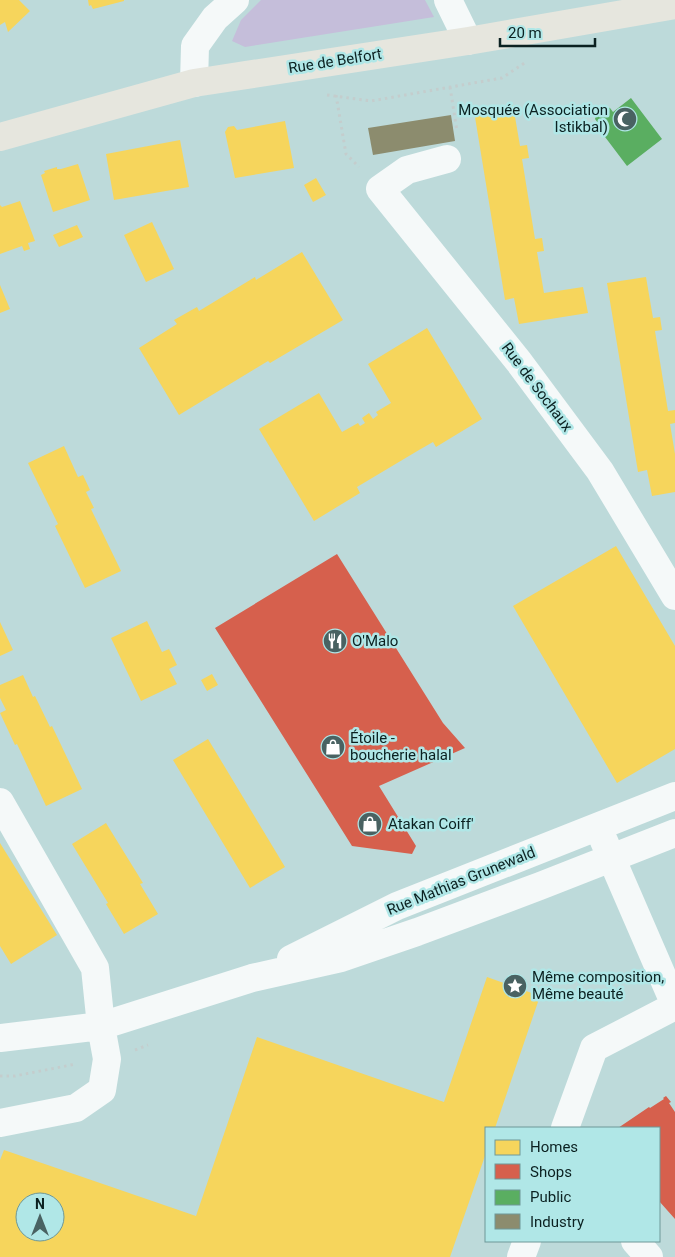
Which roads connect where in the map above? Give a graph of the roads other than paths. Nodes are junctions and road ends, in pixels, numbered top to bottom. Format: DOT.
graph roads {
  1 [pos="235,0"];
  2 [pos="448,0"];
  3 [pos="675,5"];
  4 [pos="468,41"];
  5 [pos="194,83"];
  6 [pos="0,137"];
  7 [pos="448,159"];
  8 [pos="675,596"];
  9 [pos="675,796"];
  10 [pos="0,802"];
  11 [pos="598,826"];
  12 [pos="675,833"];
  13 [pos="612,858"];
  14 [pos="252,978"];
  15 [pos="675,1006"];
  16 [pos="101,1026"];
  17 [pos="0,1038"];
  18 [pos="0,1123"];
  19 [pos="565,1127"];
  20 [pos="527,1242"];
  21 [pos="637,1242"];
  22 [pos="521,1257"];
  23 [pos="649,1257"];
  1 -- 5 [label="street"];
  2 -- 4 [label="street"];
  3 -- 4 [label="main road, Rue de Belfort"];
  4 -- 5 [label="main road, Rue de Belfort"];
  5 -- 6 [label="main road, Rue de Belfort"];
  7 -- 8 [label="street, Rue de Sochaux"];
  9 -- 11 [label="street, Rue Mathias Grunewald"];
  10 -- 16 [label="street"];
  11 -- 13 [label="street"];
  11 -- 14 [label="street, Rue Mathias Grunewald"];
  12 -- 13 [label="street, Rue Mathias Grunewald"];
  13 -- 14 [label="street, Rue Mathias Grunewald"];
  13 -- 15 [label="street"];
  14 -- 16 [label="street, Rue Mathias Grunewald"];
  15 -- 19 [label="street"];
  16 -- 17 [label="street, Rue Mathias Grunewald"];
  16 -- 18 [label="street"];
  20 -- 22 [label="street"];
  21 -- 23 [label="street"];
}
